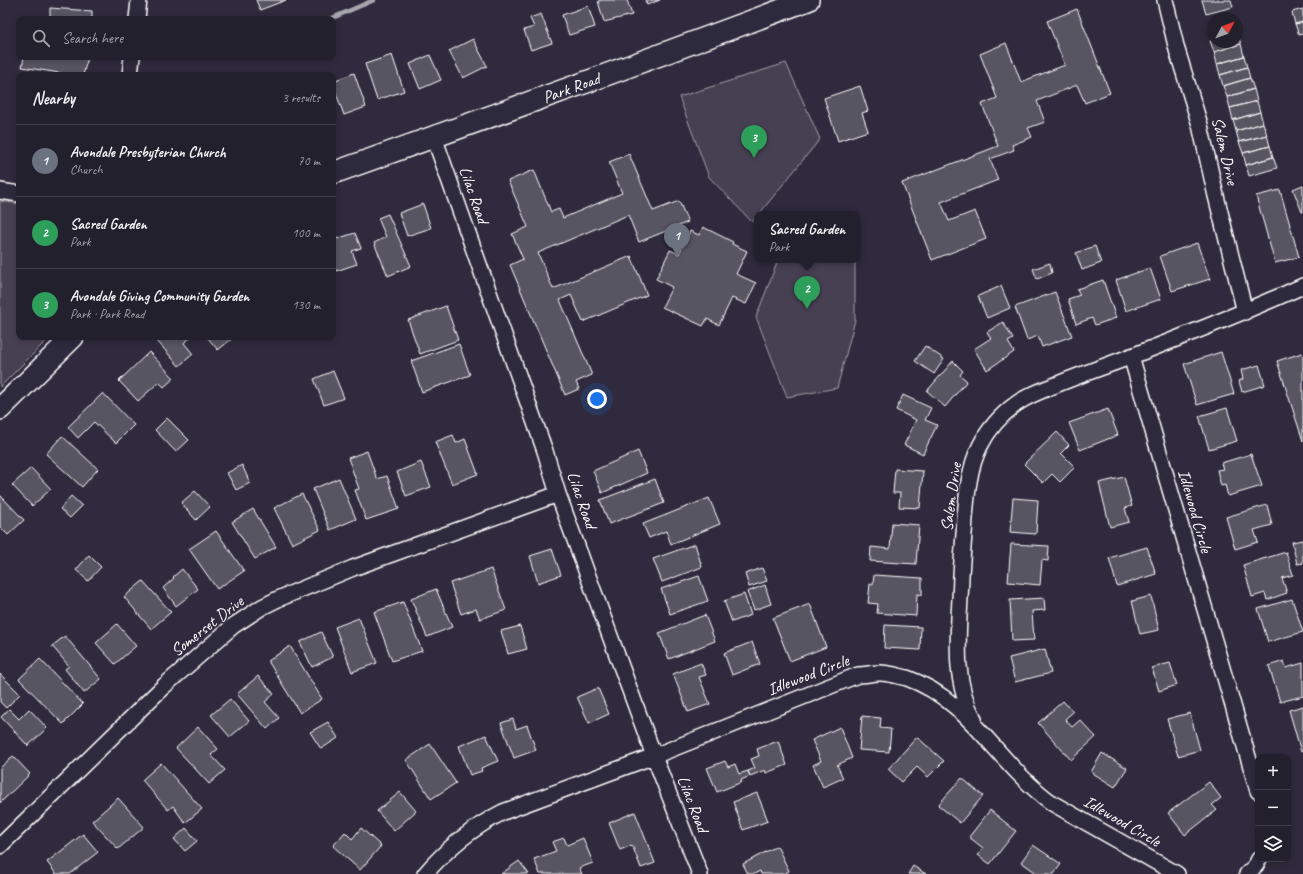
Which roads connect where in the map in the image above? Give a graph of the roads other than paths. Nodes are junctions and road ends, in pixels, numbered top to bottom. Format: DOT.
graph roads {
  1 [pos="139,0"];
  2 [pos="808,0"];
  3 [pos="1165,0"];
  4 [pos="784,4"];
  5 [pos="136,16"];
  6 [pos="132,60"];
  7 [pos="130,72"];
  8 [pos="434,137"];
  9 [pos="336,172"];
  10 [pos="0,190"];
  11 [pos="16,193"];
  12 [pos="1303,286"];
  13 [pos="1245,312"];
  14 [pos="70,340"];
  15 [pos="1131,356"];
  16 [pos="0,409"];
  17 [pos="558,494"];
  18 [pos="981,732"];
  19 [pos="654,756"];
  20 [pos="1258,790"];
  21 [pos="0,846"];
  22 [pos="1258,862"];
  23 [pos="425,874"];
  24 [pos="700,874"];
  25 [pos="1177,874"];
  26 [pos="1248,874"];
  1 -- 5 [label="street"];
  2 -- 4 [label="main road, Park Road"];
  3 -- 13 [label="street, Salem Drive"];
  4 -- 8 [label="main road, Park Road"];
  6 -- 7 [label="street"];
  8 -- 9 [label="main road, Park Road"];
  8 -- 17 [label="street, Lilac Road"];
  10 -- 11 [label="street"];
  12 -- 13 [label="street, Salem Drive"];
  13 -- 15 [label="street, Salem Drive"];
  14 -- 16 [label="main road"];
  15 -- 18 [label="street, Salem Drive"];
  15 -- 20 [label="street, Idlewood Circle"];
  17 -- 19 [label="street, Lilac Road"];
  17 -- 21 [label="street, Somerset Drive"];
  18 -- 19 [label="street, Idlewood Circle"];
  18 -- 25 [label="street, Idlewood Circle"];
  19 -- 23 [label="street, Idlewood Circle"];
  19 -- 24 [label="street, Lilac Road"];
  22 -- 26 [label="street"];
}
